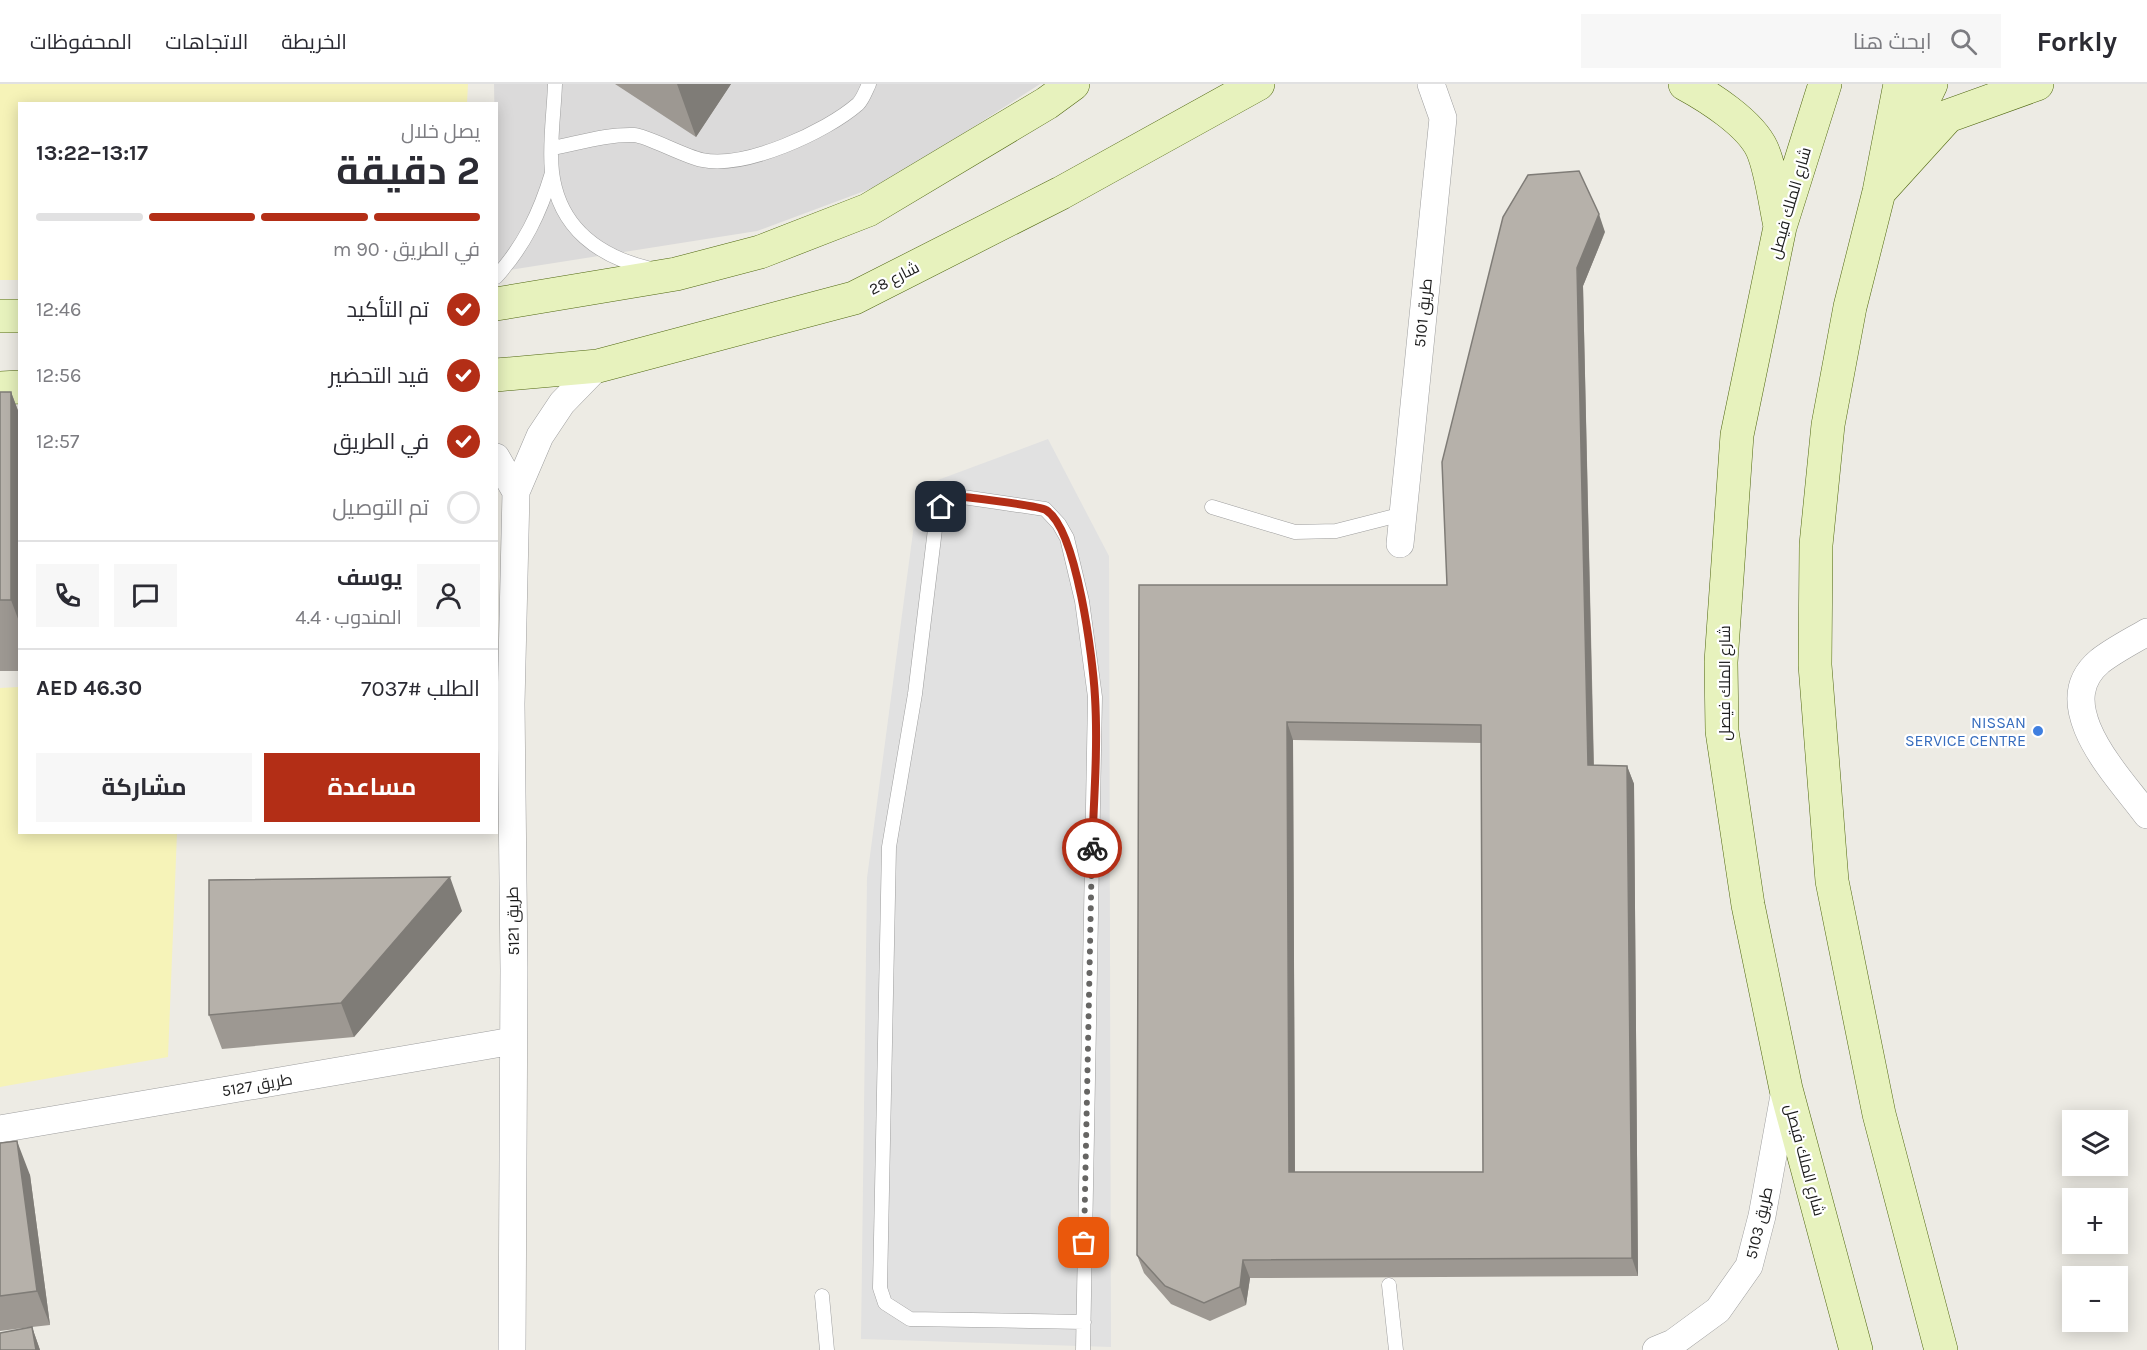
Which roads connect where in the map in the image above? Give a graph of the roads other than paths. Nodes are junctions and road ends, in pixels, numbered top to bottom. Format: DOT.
graph roads {
  1 [pos="555,84"];
  2 [pos="869,84"];
  3 [pos="1073,84"];
  4 [pos="1258,84"];
  5 [pos="1431,84"];
  6 [pos="1454,84"];
  7 [pos="1684,84"];
  8 [pos="1825,84"];
  9 [pos="1900,84"];
  10 [pos="1931,84"];
  11 [pos="2037,84"];
  12 [pos="1443,118"];
  13 [pos="553,148"];
  14 [pos="552,171"];
  15 [pos="1880,192"];
  16 [pos="1780,227"];
  17 [pos="676,274"];
  18 [pos="498,275"];
  19 [pos="498,304"];
  20 [pos="0,316"];
  21 [pos="18,316"];
  22 [pos="598,366"];
  23 [pos="498,375"];
  24 [pos="18,387"];
  25 [pos="0,388"];
  26 [pos="498,460"];
  27 [pos="516,492"];
  28 [pos="1212,507"];
  29 [pos="1403,514"];
  30 [pos="1400,544"];
  31 [pos="2147,632"];
  32 [pos="503,704"];
  33 [pos="2147,815"];
  34 [pos="513,1041"];
  35 [pos="1786,1089"];
  36 [pos="0,1128"];
  37 [pos="1389,1285"];
  38 [pos="822,1296"];
  39 [pos="1084,1322"];
  40 [pos="512,1350"];
  41 [pos="826,1350"];
  42 [pos="1083,1350"];
  43 [pos="1396,1350"];
  44 [pos="1656,1350"];
  45 [pos="1856,1350"];
  46 [pos="1941,1350"];
  1 -- 13 [label="lane"];
  2 -- 13 [label="lane"];
  3 -- 17 [label="main road"];
  4 -- 22 [label="main road, شارع 28"];
  5 -- 12 [label="street, طريق 5101"];
  6 -- 12 [label="street"];
  7 -- 16 [label="main road"];
  8 -- 16 [label="main road, شارع الملك فيصل"];
  9 -- 15 [label="main road"];
  10 -- 15 [label="main road"];
  11 -- 15 [label="main road"];
  12 -- 29 [label="street, طريق 5101"];
  13 -- 14 [label="lane"];
  14 -- 17 [label="lane"];
  14 -- 18 [label="lane"];
  15 -- 46 [label="main road"];
  16 -- 35 [label="main road, شارع الملك فيصل"];
  17 -- 19 [label="main road"];
  20 -- 21 [label="main road"];
  22 -- 23 [label="main road, شارع 28"];
  22 -- 27 [label="street, طريق 5121"];
  24 -- 25 [label="main road"];
  26 -- 27 [label="street"];
  27 -- 32 [label="street, طريق 5121"];
  28 -- 29 [label="lane"];
  29 -- 30 [label="street, طريق 5101"];
  31 -- 33 [label="street"];
  32 -- 34 [label="street, طريق 5121"];
  34 -- 36 [label="street, طريق 5127"];
  34 -- 40 [label="street, طريق 5121"];
  35 -- 44 [label="street, طريق 5103"];
  35 -- 45 [label="main road, شارع الملك فيصل"];
  37 -- 43 [label="lane"];
  38 -- 41 [label="lane"];
  39 -- 39 [label="lane"];
  39 -- 42 [label="lane"];
}
